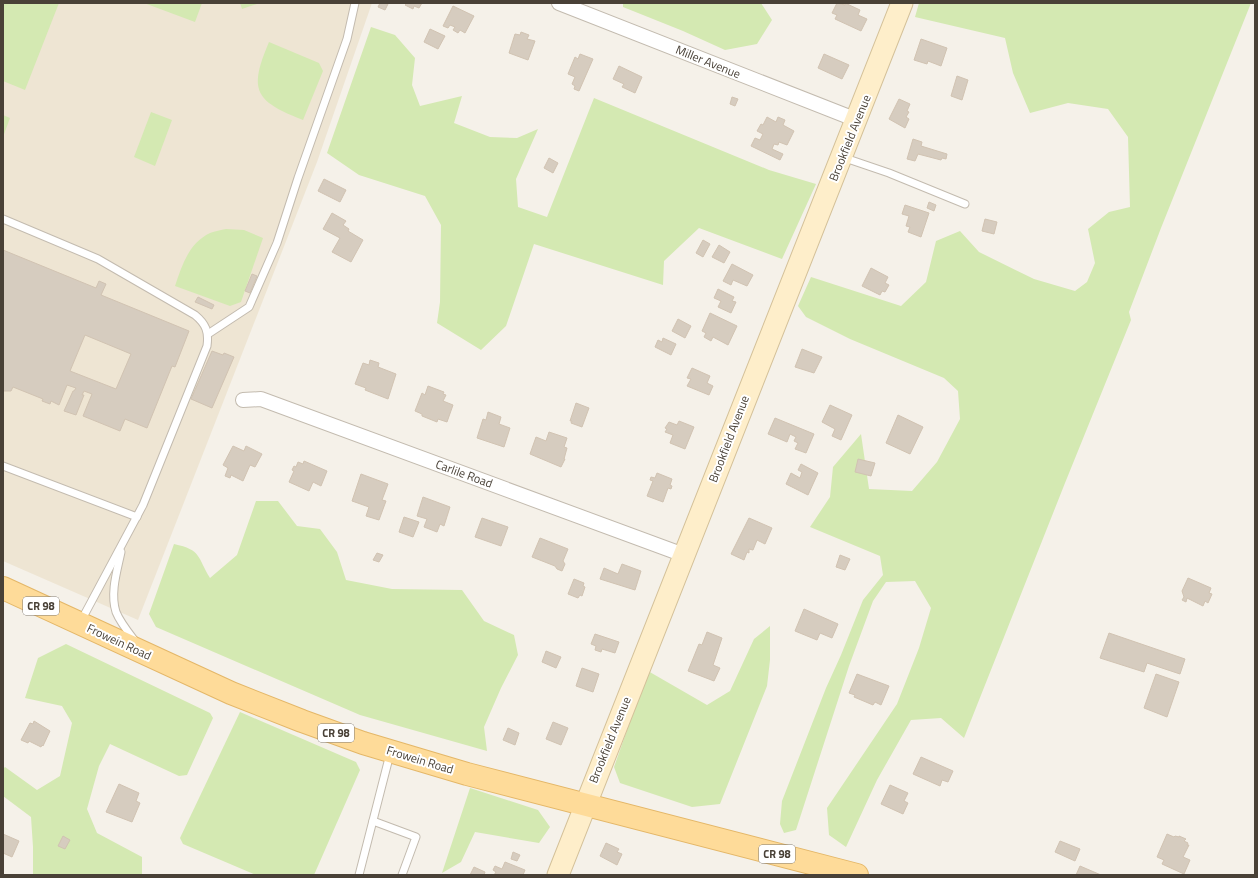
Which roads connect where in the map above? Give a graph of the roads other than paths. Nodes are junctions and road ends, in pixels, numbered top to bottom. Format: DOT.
graph roads {
  1 [pos="356,3"];
  2 [pos="559,3"];
  3 [pos="902,3"];
  4 [pos="857,120"];
  5 [pos="842,157"];
  6 [pos="965,204"];
  7 [pos="3,219"];
  8 [pos="208,334"];
  9 [pos="243,400"];
  10 [pos="3,466"];
  11 [pos="137,517"];
  12 [pos="122,546"];
  13 [pos="684,554"];
  14 [pos="3,588"];
  15 [pos="80,624"];
  16 [pos="147,655"];
  17 [pos="390,751"];
  18 [pos="585,804"];
  19 [pos="373,821"];
  20 [pos="359,875"];
  21 [pos="402,875"];
  22 [pos="558,875"];
  23 [pos="857,875"];
  1 -- 8 [label="lane"];
  2 -- 4 [label="street, Miller Avenue"];
  3 -- 4 [label="main road, Brookfield Avenue"];
  4 -- 5 [label="main road, Brookfield Avenue"];
  5 -- 6 [label="lane"];
  5 -- 13 [label="main road, Brookfield Avenue"];
  7 -- 8 [label="lane"];
  8 -- 11 [label="lane"];
  9 -- 13 [label="street, Carlile Road"];
  10 -- 11 [label="lane"];
  11 -- 12 [label="lane"];
  12 -- 15 [label="lane"];
  12 -- 16 [label="lane"];
  13 -- 18 [label="main road, Brookfield Avenue"];
  14 -- 15 [label="main road, Frowein Road / CR 98"];
  15 -- 16 [label="main road, Frowein Road / CR 98"];
  16 -- 17 [label="main road, Frowein Road / CR 98"];
  17 -- 18 [label="main road, Frowein Road / CR 98"];
  17 -- 19 [label="lane"];
  18 -- 22 [label="main road, Brookfield Avenue"];
  18 -- 23 [label="main road, Frowein Road / CR 98"];
  19 -- 20 [label="lane"];
  19 -- 21 [label="lane"];
}
